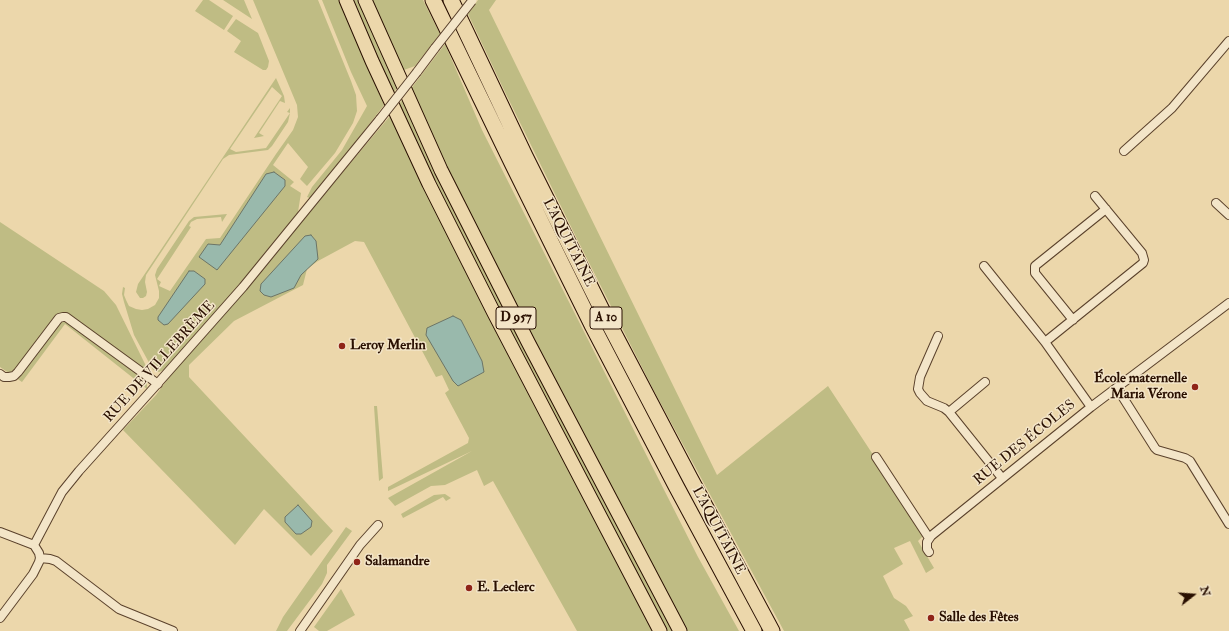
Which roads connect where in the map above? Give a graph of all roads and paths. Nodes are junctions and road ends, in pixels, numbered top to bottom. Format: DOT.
graph roads {
  1 [pos="346,0"];
  2 [pos="365,0"];
  3 [pos="434,0"];
  4 [pos="451,0"];
  5 [pos="473,0"];
  6 [pos="1229,41"];
  7 [pos="1124,151"];
  8 [pos="1095,196"];
  9 [pos="1216,203"];
  10 [pos="1106,209"];
  11 [pos="1229,215"];
  12 [pos="984,266"];
  13 [pos="1229,303"];
  14 [pos="1073,320"];
  15 [pos="938,336"];
  16 [pos="1045,342"];
  17 [pos="0,374"];
  18 [pos="985,382"];
  19 [pos="158,384"];
  20 [pos="1117,388"];
  21 [pos="1092,407"];
  22 [pos="949,412"];
  23 [pos="876,457"];
  24 [pos="1002,478"];
  25 [pos="1229,524"];
  26 [pos="378,525"];
  27 [pos="0,532"];
  28 [pos="929,538"];
  29 [pos="34,545"];
  30 [pos="929,552"];
  31 [pos="40,558"];
  32 [pos="0,618"];
  33 [pos="173,631"];
  34 [pos="300,631"];
  35 [pos="660,631"];
  36 [pos="680,631"];
  37 [pos="754,631"];
  38 [pos="772,631"];
  1 -- 35 [label="main road, D 957"];
  2 -- 36 [label="main road, D 957"];
  3 -- 37 [label="highway, L'AQUITAINE / A 10"];
  4 -- 38 [label="highway, L'AQUITAINE / A 10"];
  5 -- 19 [label="street, RUE DE VILLEBRÈME, bridge"];
  6 -- 7 [label="street"];
  8 -- 10 [label="street"];
  9 -- 11 [label="street"];
  10 -- 14 [label="street"];
  10 -- 14 [label="street"];
  12 -- 16 [label="street"];
  13 -- 20 [label="street, RUE DES ÉCOLES"];
  14 -- 16 [label="street"];
  15 -- 22 [label="street"];
  16 -- 21 [label="street"];
  17 -- 19 [label="street"];
  18 -- 22 [label="street"];
  19 -- 29 [label="street, RUE DE VILLEBRÈME"];
  20 -- 21 [label="street, RUE DES ÉCOLES"];
  20 -- 25 [label="street"];
  21 -- 24 [label="street, RUE DES ÉCOLES"];
  22 -- 24 [label="street"];
  23 -- 28 [label="street"];
  24 -- 28 [label="street, RUE DES ÉCOLES"];
  26 -- 34 [label="street"];
  27 -- 29 [label="street"];
  28 -- 30 [label="street"];
  29 -- 31 [label="street"];
  31 -- 32 [label="street"];
  31 -- 33 [label="street"];
}
